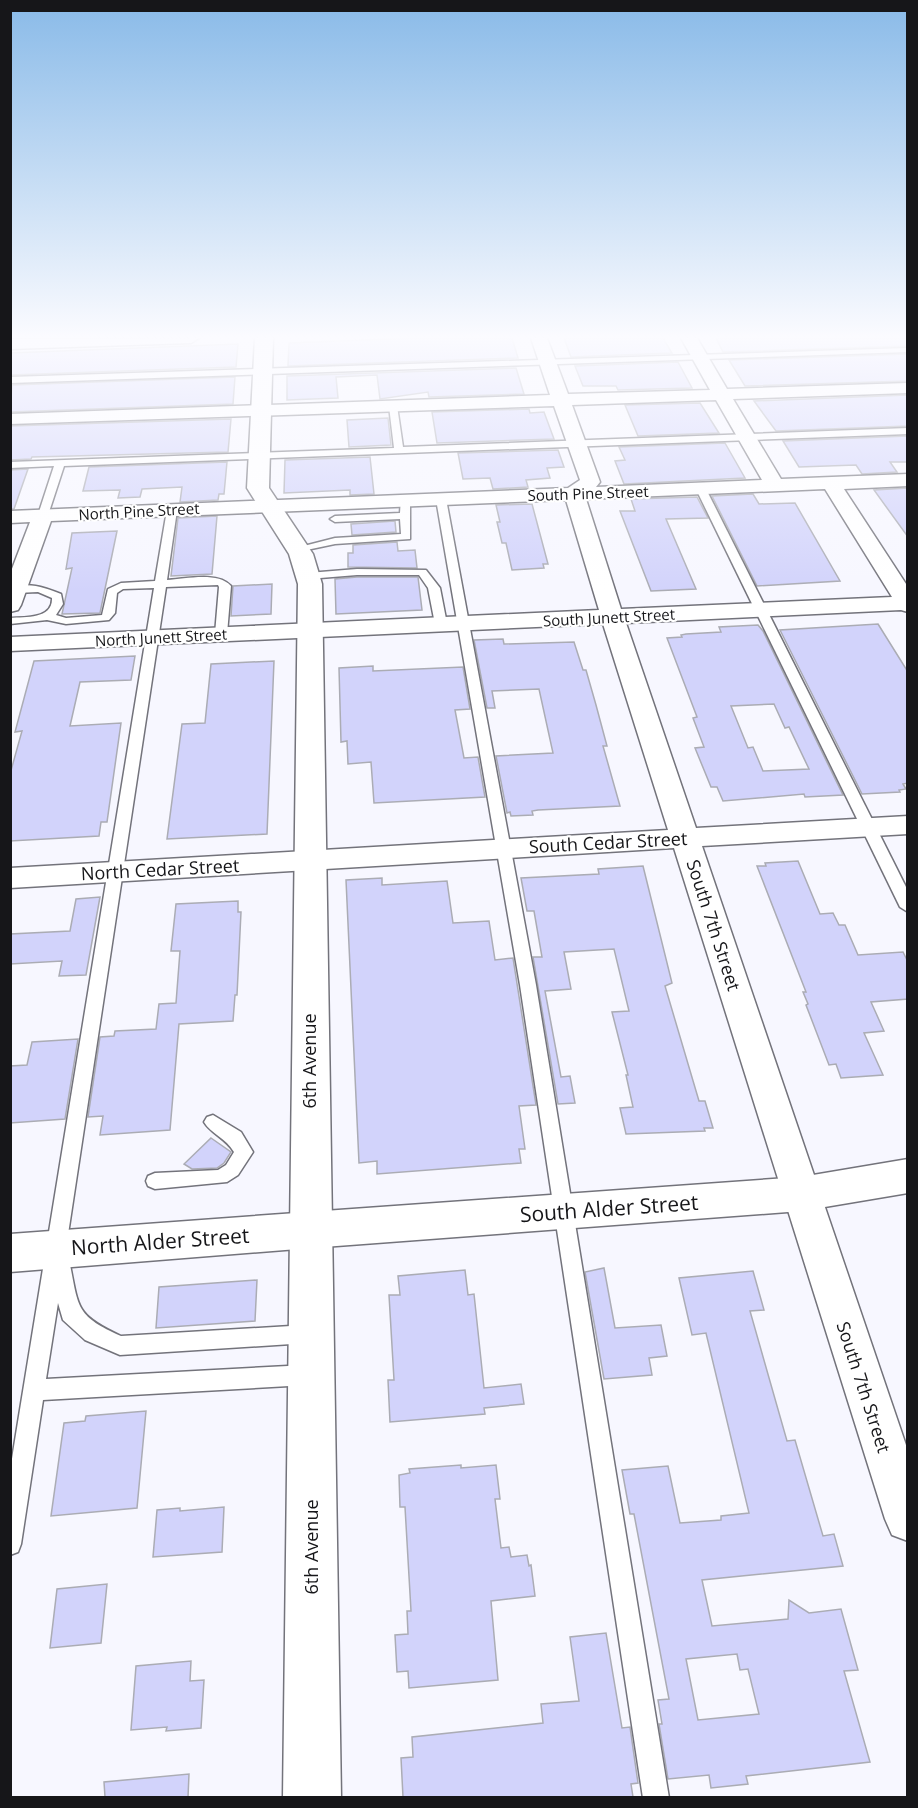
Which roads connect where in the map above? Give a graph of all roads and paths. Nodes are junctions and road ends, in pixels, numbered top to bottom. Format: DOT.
graph roads {
  1 [pos="260,422"];
  2 [pos="395,422"];
  3 [pos="569,422"];
  4 [pos="739,422"];
  5 [pos="908,431"];
  6 [pos="748,437"];
  7 [pos="577,443"];
  8 [pos="399,450"];
  9 [pos="259,456"];
  10 [pos="60,463"];
  11 [pos="10,465"];
  12 [pos="908,480"];
  13 [pos="831,483"];
  14 [pos="775,486"];
  15 [pos="701,489"];
  16 [pos="574,494"];
  17 [pos="441,499"];
  18 [pos="268,506"];
  19 [pos="406,508"];
  20 [pos="171,510"];
  21 [pos="334,511"];
  22 [pos="43,515"];
  23 [pos="10,516"];
  24 [pos="335,541"];
  25 [pos="303,562"];
  26 [pos="160,584"];
  27 [pos="13,597"];
  28 [pos="907,604"];
  29 [pos="762,610"];
  30 [pos="612,616"];
  31 [pos="46,617"];
  32 [pos="10,621"];
  33 [pos="465,623"];
  34 [pos="441,624"];
  35 [pos="311,630"];
  36 [pos="221,634"];
  37 [pos="153,637"];
  38 [pos="10,644"];
  39 [pos="908,825"];
  40 [pos="868,827"];
  41 [pos="686,838"];
  42 [pos="504,849"];
  43 [pos="309,860"];
  44 [pos="116,872"];
  45 [pos="10,878"];
  46 [pos="908,907"];
  47 [pos="213,1122"];
  48 [pos="908,1176"];
  49 [pos="155,1181"];
  50 [pos="801,1194"];
  51 [pos="565,1211"];
  52 [pos="310,1230"];
  53 [pos="57,1249"];
  54 [pos="10,1253"];
  55 [pos="310,1354"];
  56 [pos="35,1390"];
  57 [pos="908,1519"];
  58 [pos="10,1544"];
  59 [pos="312,1797"];
  60 [pos="656,1797"];
  1 -- 9 [label="main road"];
  2 -- 8 [label="lane"];
  3 -- 7 [label="street"];
  4 -- 6 [label="street"];
  5 -- 6 [label="lane"];
  6 -- 7 [label="lane"];
  6 -- 14 [label="street"];
  7 -- 8 [label="lane"];
  7 -- 16 [label="street"];
  8 -- 9 [label="lane"];
  9 -- 10 [label="lane"];
  9 -- 18 [label="main road"];
  10 -- 11 [label="lane"];
  10 -- 22 [label="lane"];
  12 -- 13 [label="street, South Pine Street"];
  13 -- 14 [label="street, South Pine Street"];
  13 -- 28 [label="street"];
  14 -- 15 [label="street, South Pine Street"];
  15 -- 16 [label="street, South Pine Street"];
  15 -- 29 [label="lane"];
  16 -- 17 [label="street, South Pine Street"];
  16 -- 30 [label="street, South 7th Street"];
  17 -- 19 [label="street, South Pine Street"];
  17 -- 33 [label="lane"];
  18 -- 20 [label="street, North Pine Street"];
  18 -- 21 [label="street, South Pine Street"];
  18 -- 25 [label="main road"];
  19 -- 21 [label="street, South Pine Street"];
  19 -- 24 [label="lane"];
  20 -- 22 [label="street, North Pine Street"];
  20 -- 26 [label="lane"];
  21 -- 24 [label="lane"];
  22 -- 23 [label="street, North Pine Street"];
  22 -- 27 [label="street"];
  24 -- 25 [label="lane"];
  25 -- 34 [label="lane"];
  25 -- 35 [label="main road, 6th Avenue"];
  26 -- 31 [label="lane"];
  26 -- 36 [label="lane"];
  26 -- 37 [label="lane"];
  27 -- 31 [label="lane"];
  28 -- 29 [label="street, South Junett Street"];
  29 -- 30 [label="street, South Junett Street"];
  29 -- 40 [label="lane"];
  30 -- 33 [label="street, South Junett Street"];
  30 -- 41 [label="street, South 7th Street"];
  31 -- 32 [label="lane"];
  33 -- 34 [label="street, South Junett Street"];
  33 -- 42 [label="lane"];
  34 -- 35 [label="street, South Junett Street"];
  35 -- 36 [label="street, North Junett Street"];
  35 -- 43 [label="main road, 6th Avenue"];
  36 -- 37 [label="street, North Junett Street"];
  37 -- 38 [label="street, North Junett Street"];
  37 -- 44 [label="lane"];
  39 -- 40 [label="street, South Cedar Street"];
  40 -- 41 [label="street, South Cedar Street"];
  40 -- 46 [label="lane"];
  41 -- 42 [label="street, South Cedar Street"];
  41 -- 50 [label="street, South 7th Street"];
  42 -- 43 [label="street, South Cedar Street"];
  42 -- 51 [label="lane"];
  43 -- 44 [label="street, North Cedar Street"];
  43 -- 52 [label="main road, 6th Avenue"];
  44 -- 45 [label="street, North Cedar Street"];
  44 -- 53 [label="lane"];
  47 -- 49 [label="lane"];
  48 -- 50 [label="main road, South Alder Street"];
  50 -- 51 [label="main road, South Alder Street"];
  50 -- 57 [label="street, South 7th Street"];
  51 -- 52 [label="main road, South Alder Street"];
  51 -- 60 [label="lane"];
  52 -- 53 [label="main road, North Alder Street"];
  52 -- 55 [label="main road, 6th Avenue"];
  53 -- 54 [label="main road, North Alder Street"];
  53 -- 55 [label="lane"];
  53 -- 56 [label="lane"];
  55 -- 56 [label="lane"];
  55 -- 59 [label="main road, 6th Avenue"];
  56 -- 58 [label="lane"];
}
